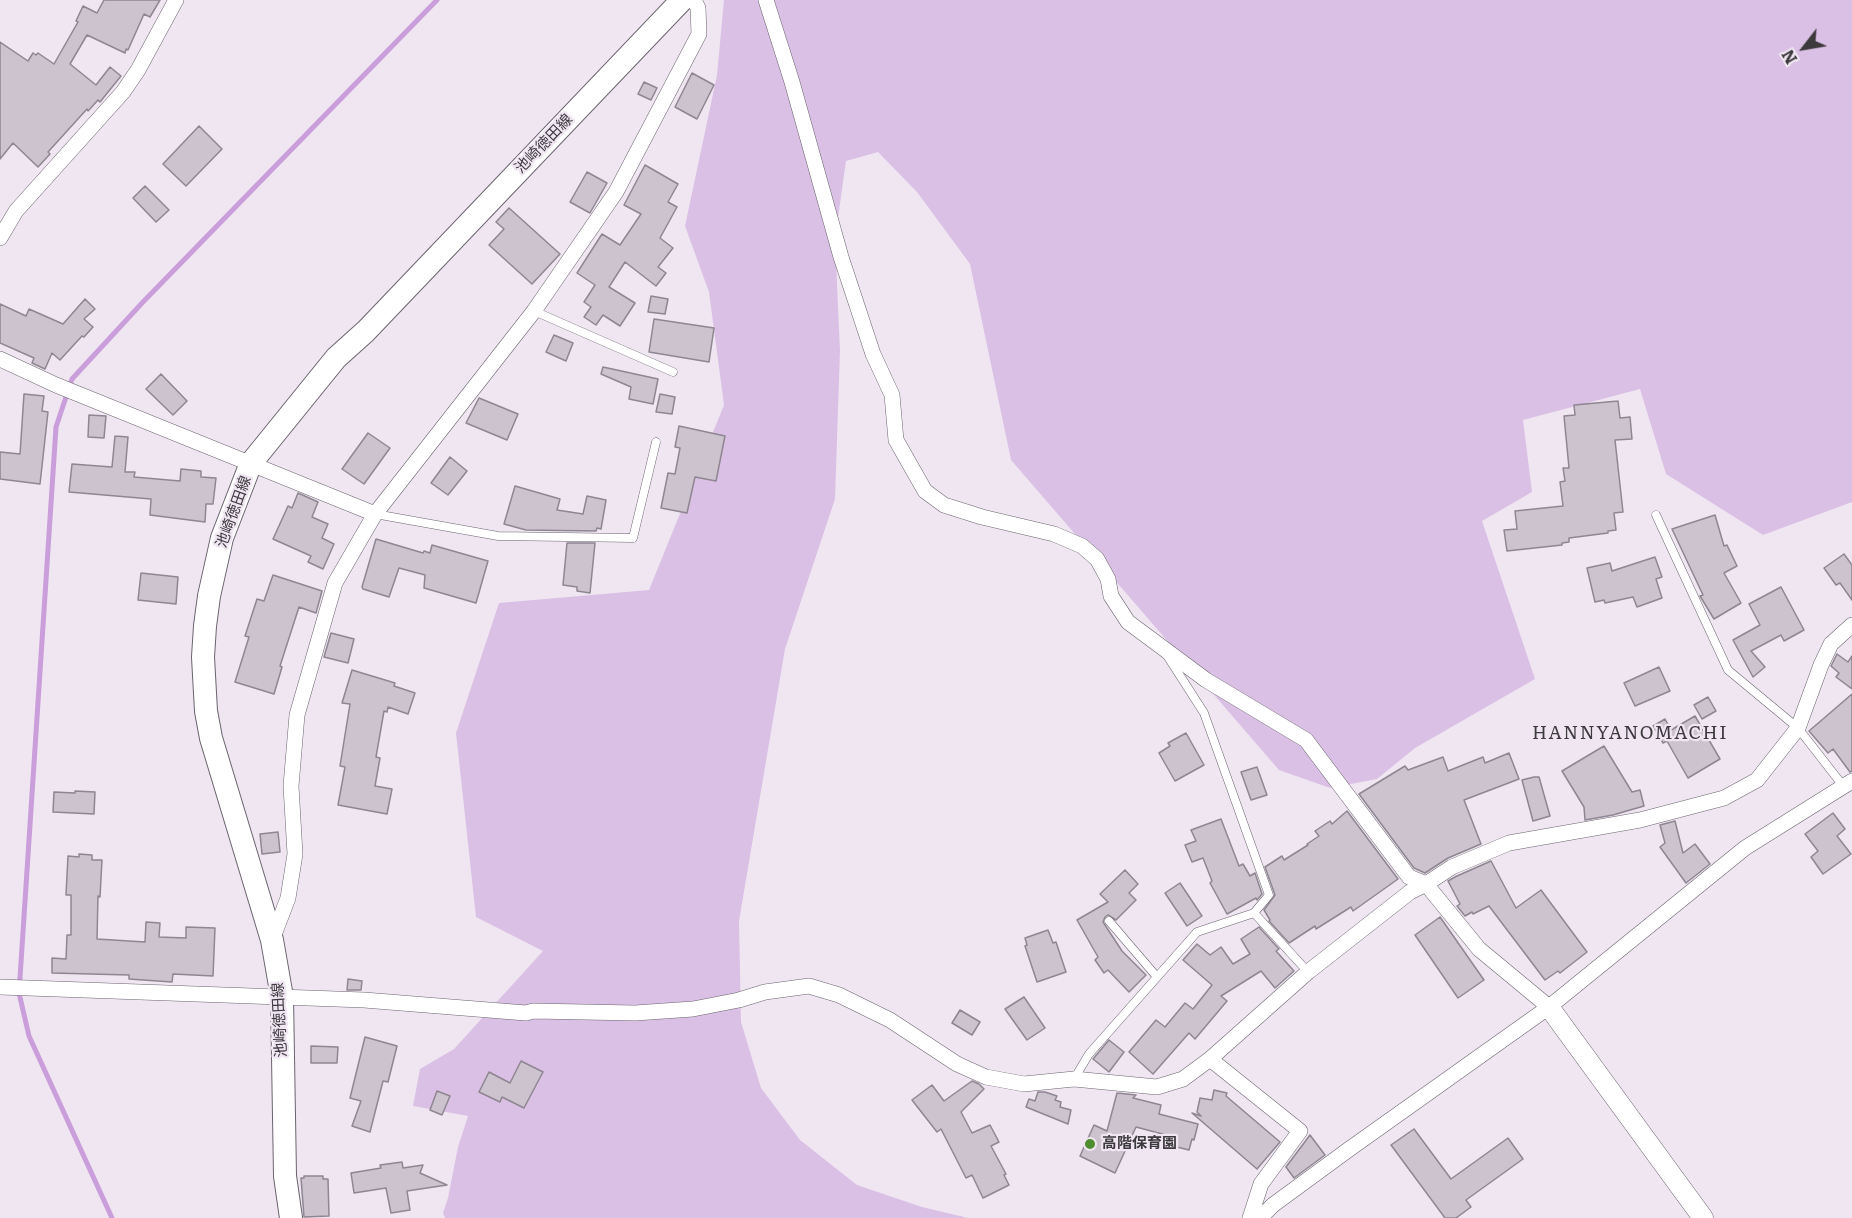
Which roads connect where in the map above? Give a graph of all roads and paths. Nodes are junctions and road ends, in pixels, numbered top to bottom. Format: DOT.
graph roads {
  1 [pos="176,0"];
  2 [pos="682,0"];
  3 [pos="694,0"];
  4 [pos="766,0"];
  5 [pos="0,238"];
  6 [pos="534,311"];
  7 [pos="0,359"];
  8 [pos="673,372"];
  9 [pos="656,442"];
  10 [pos="251,463"];
  11 [pos="375,514"];
  12 [pos="1656,515"];
  13 [pos="1852,625"];
  14 [pos="1163,649"];
  15 [pos="1798,728"];
  16 [pos="1848,784"];
  17 [pos="1426,885"];
  18 [pos="1254,913"];
  19 [pos="1110,921"];
  20 [pos="272,940"];
  21 [pos="1308,972"];
  22 [pos="1157,977"];
  23 [pos="2,987"];
  24 [pos="282,997"];
  25 [pos="1549,1007"];
  26 [pos="1210,1059"];
  27 [pos="1074,1079"];
  28 [pos="291,1218"];
  29 [pos="1250,1218"];
  30 [pos="1260,1218"];
  31 [pos="1703,1218"];
  1 -- 5 [label="street"];
  2 -- 10 [label="main road, 池崎徳田線"];
  3 -- 6 [label="street"];
  4 -- 14 [label="street"];
  6 -- 8 [label="lane"];
  6 -- 11 [label="street"];
  7 -- 10 [label="street"];
  9 -- 11 [label="lane"];
  10 -- 11 [label="street"];
  10 -- 20 [label="main road, 池崎徳田線"];
  11 -- 20 [label="street"];
  12 -- 15 [label="lane"];
  13 -- 15 [label="street"];
  14 -- 17 [label="street"];
  14 -- 18 [label="lane"];
  15 -- 16 [label="lane"];
  15 -- 17 [label="street"];
  16 -- 25 [label="street"];
  17 -- 21 [label="street"];
  17 -- 25 [label="street"];
  18 -- 21 [label="lane"];
  18 -- 22 [label="lane"];
  19 -- 22 [label="lane"];
  20 -- 24 [label="main road, 池崎徳田線"];
  21 -- 26 [label="street"];
  22 -- 27 [label="lane"];
  23 -- 24 [label="street"];
  24 -- 27 [label="street"];
  24 -- 28 [label="main road, 池崎徳田線"];
  25 -- 30 [label="street"];
  25 -- 31 [label="street"];
  26 -- 27 [label="street"];
  26 -- 29 [label="street"];
}
